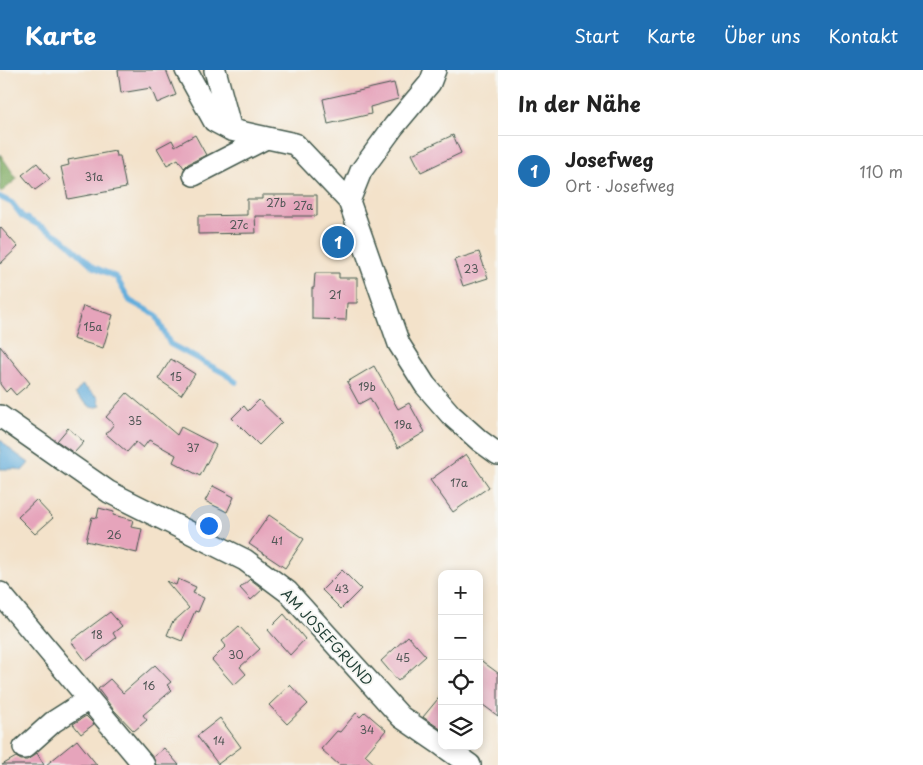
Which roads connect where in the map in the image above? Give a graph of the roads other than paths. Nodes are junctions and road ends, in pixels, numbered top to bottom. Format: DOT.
graph roads {
  1 [pos="186,70"];
  2 [pos="215,70"];
  3 [pos="435,70"];
  4 [pos="231,130"];
  5 [pos="266,138"];
  6 [pos="194,175"];
  7 [pos="349,201"];
  8 [pos="0,416"];
  9 [pos="498,454"];
  10 [pos="0,593"];
  11 [pos="89,699"];
  12 [pos="438,743"];
  13 [pos="24,748"];
  14 [pos="448,750"];
  15 [pos="144,765"];
  16 [pos="470,765"];
  1 -- 4 [label="street"];
  2 -- 4 [label="street"];
  3 -- 7 [label="street"];
  4 -- 5 [label="street"];
  5 -- 6 [label="street"];
  5 -- 7 [label="street"];
  7 -- 9 [label="street"];
  8 -- 12 [label="street, AM JOSEFGRUND"];
  10 -- 11 [label="street"];
  11 -- 13 [label="street"];
  11 -- 15 [label="street"];
  14 -- 16 [label="street, AM JOSEFGRUND"];
}
